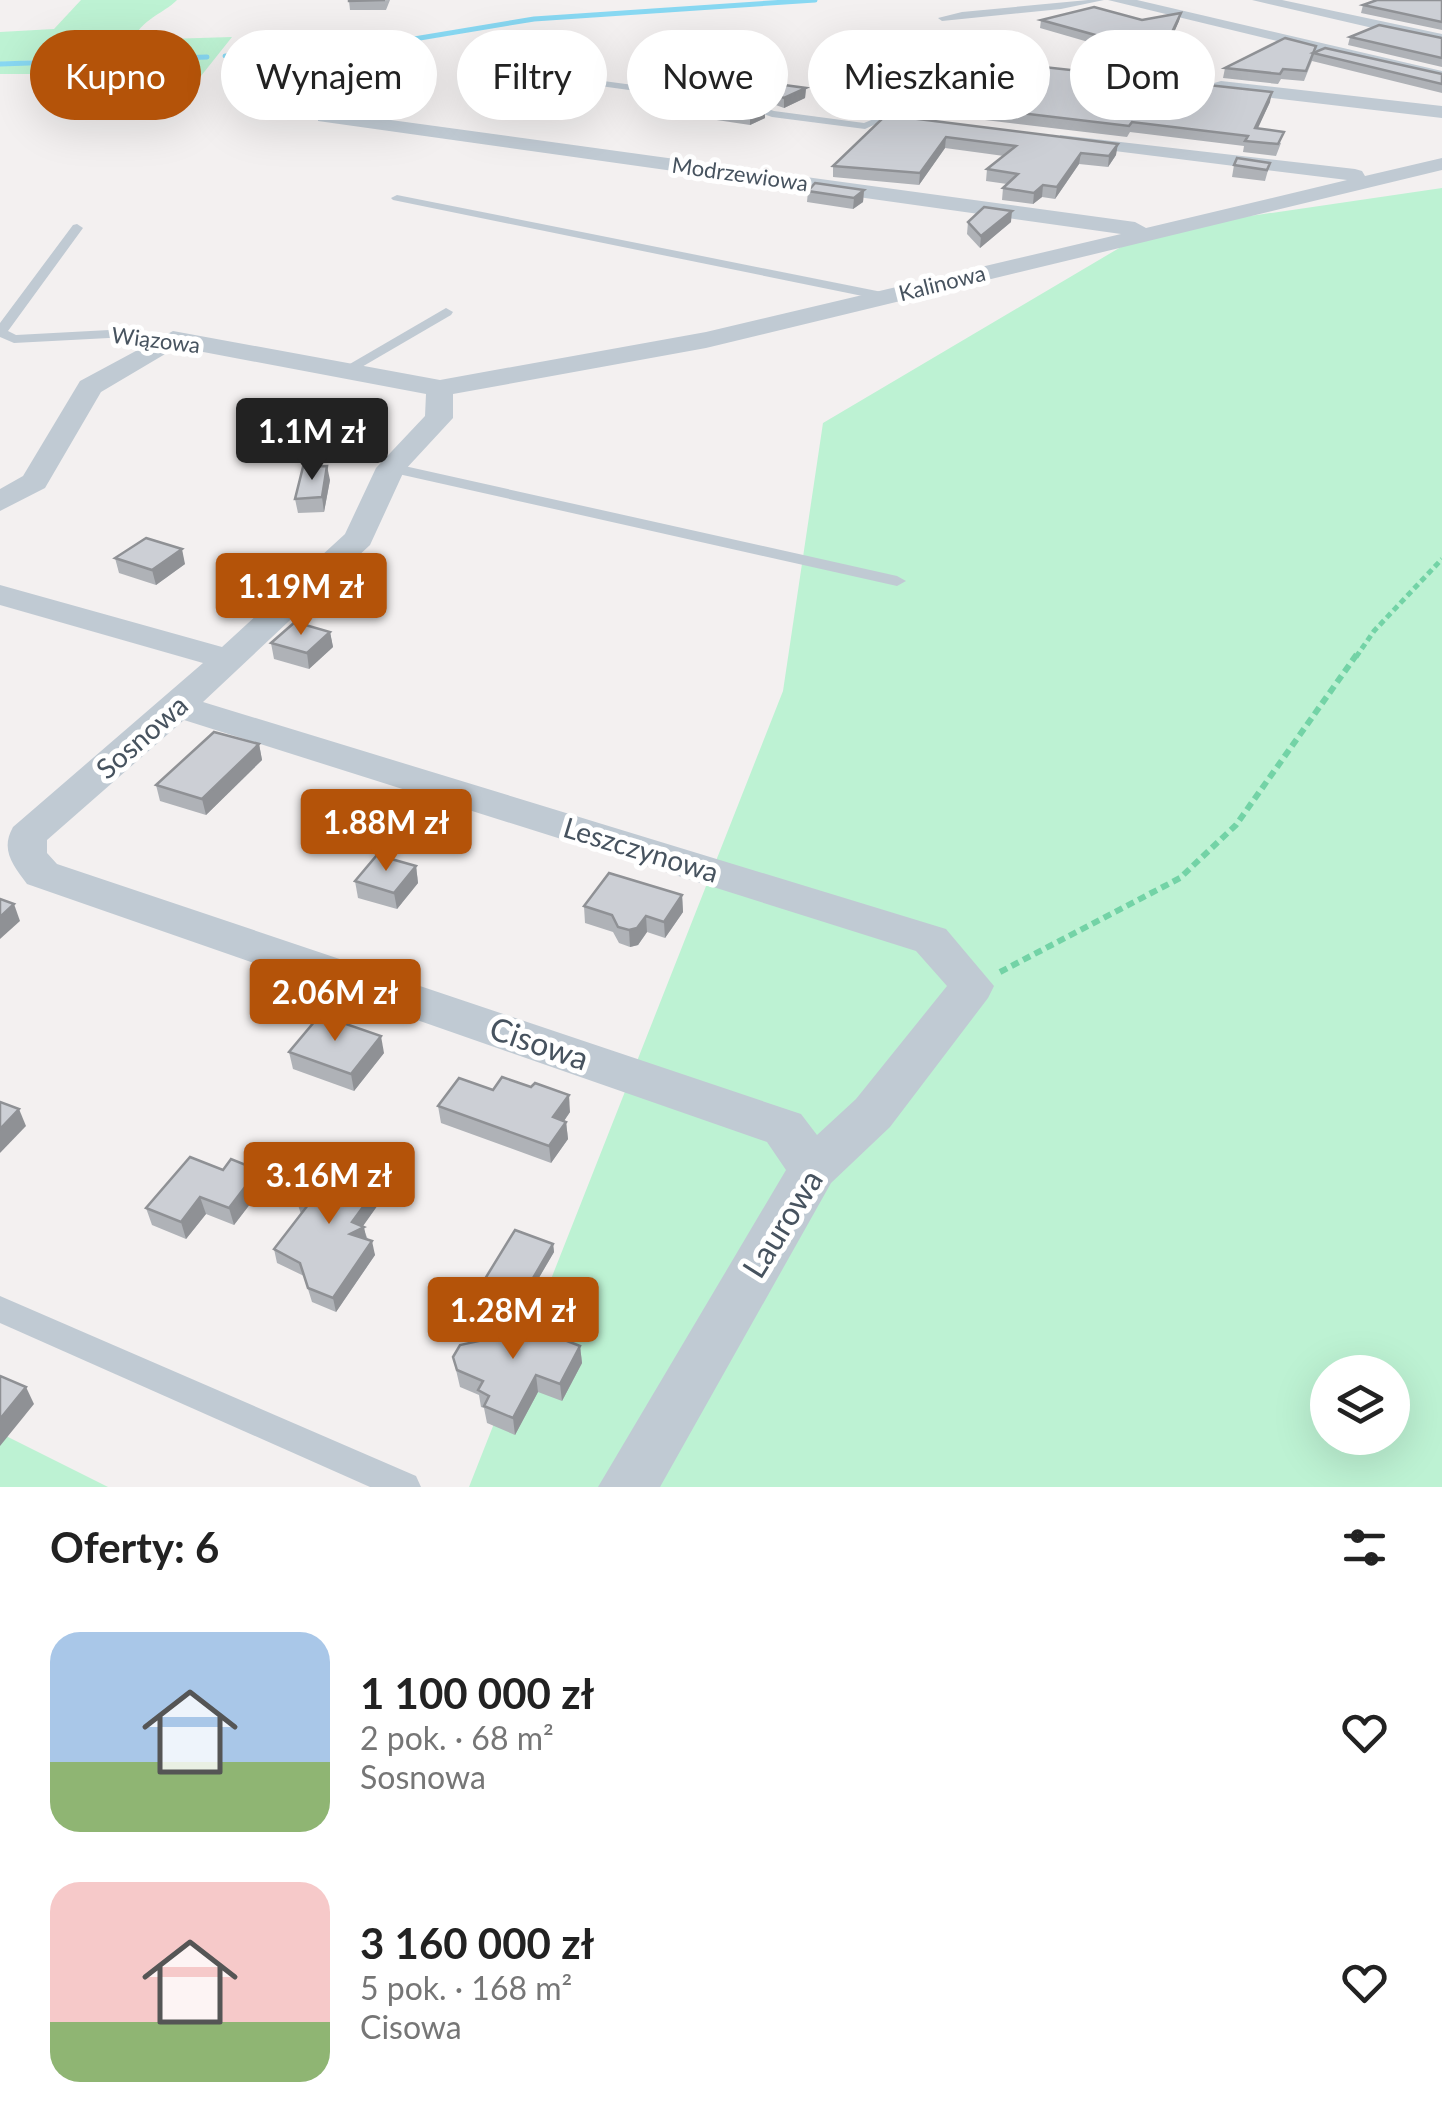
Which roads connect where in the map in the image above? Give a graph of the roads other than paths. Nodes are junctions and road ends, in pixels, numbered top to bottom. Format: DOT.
graph roads {
  1 [pos="1100,0"];
  2 [pos="1116,0"];
  3 [pos="1260,0"];
  4 [pos="942,18"];
  5 [pos="1442,39"];
  6 [pos="1442,76"];
  7 [pos="1215,86"];
  8 [pos="1442,112"];
  9 [pos="347,120"];
  10 [pos="818,120"];
  11 [pos="879,120"];
  12 [pos="910,120"];
  13 [pos="926,122"];
  14 [pos="1044,136"];
  15 [pos="1442,164"];
  16 [pos="1380,178"];
  17 [pos="398,198"];
  18 [pos="77,228"];
  19 [pos="1154,232"];
  20 [pos="886,297"];
  21 [pos="446,312"];
  22 [pos="173,338"];
  23 [pos="343,372"];
  24 [pos="440,388"];
  25 [pos="391,468"];
  26 [pos="0,502"];
  27 [pos="897,581"];
  28 [pos="0,595"];
  29 [pos="227,659"];
  30 [pos="178,706"];
  31 [pos="27,855"];
  32 [pos="972,986"];
  33 [pos="813,1169"];
  34 [pos="0,1309"];
  35 [pos="405,1487"];
  36 [pos="628,1487"];
  1 -- 4 [label="lane"];
  2 -- 6 [label="street"];
  3 -- 5 [label="street"];
  7 -- 8 [label="street"];
  9 -- 19 [label="street, Modrzewiowa"];
  10 -- 11 [label="lane"];
  12 -- 13 [label="street"];
  14 -- 16 [label="street"];
  15 -- 16 [label="street, Kalinowa"];
  16 -- 19 [label="street, Kalinowa"];
  17 -- 20 [label="lane"];
  18 -- 22 [label="lane, Wiązowa"];
  19 -- 20 [label="street, Kalinowa"];
  20 -- 24 [label="street, Kalinowa"];
  21 -- 23 [label="lane"];
  22 -- 23 [label="street, Wiązowa"];
  22 -- 26 [label="street"];
  23 -- 24 [label="street, Wiązowa"];
  24 -- 25 [label="street, Sosnowa"];
  25 -- 27 [label="lane"];
  25 -- 29 [label="street, Sosnowa"];
  28 -- 29 [label="street"];
  29 -- 30 [label="street, Sosnowa"];
  30 -- 31 [label="street, Sosnowa"];
  30 -- 32 [label="street, Leszczynowa"];
  31 -- 33 [label="street, Cisowa"];
  32 -- 33 [label="street, Laurowa"];
  33 -- 36 [label="street, Laurowa"];
  34 -- 35 [label="lane"];
}
